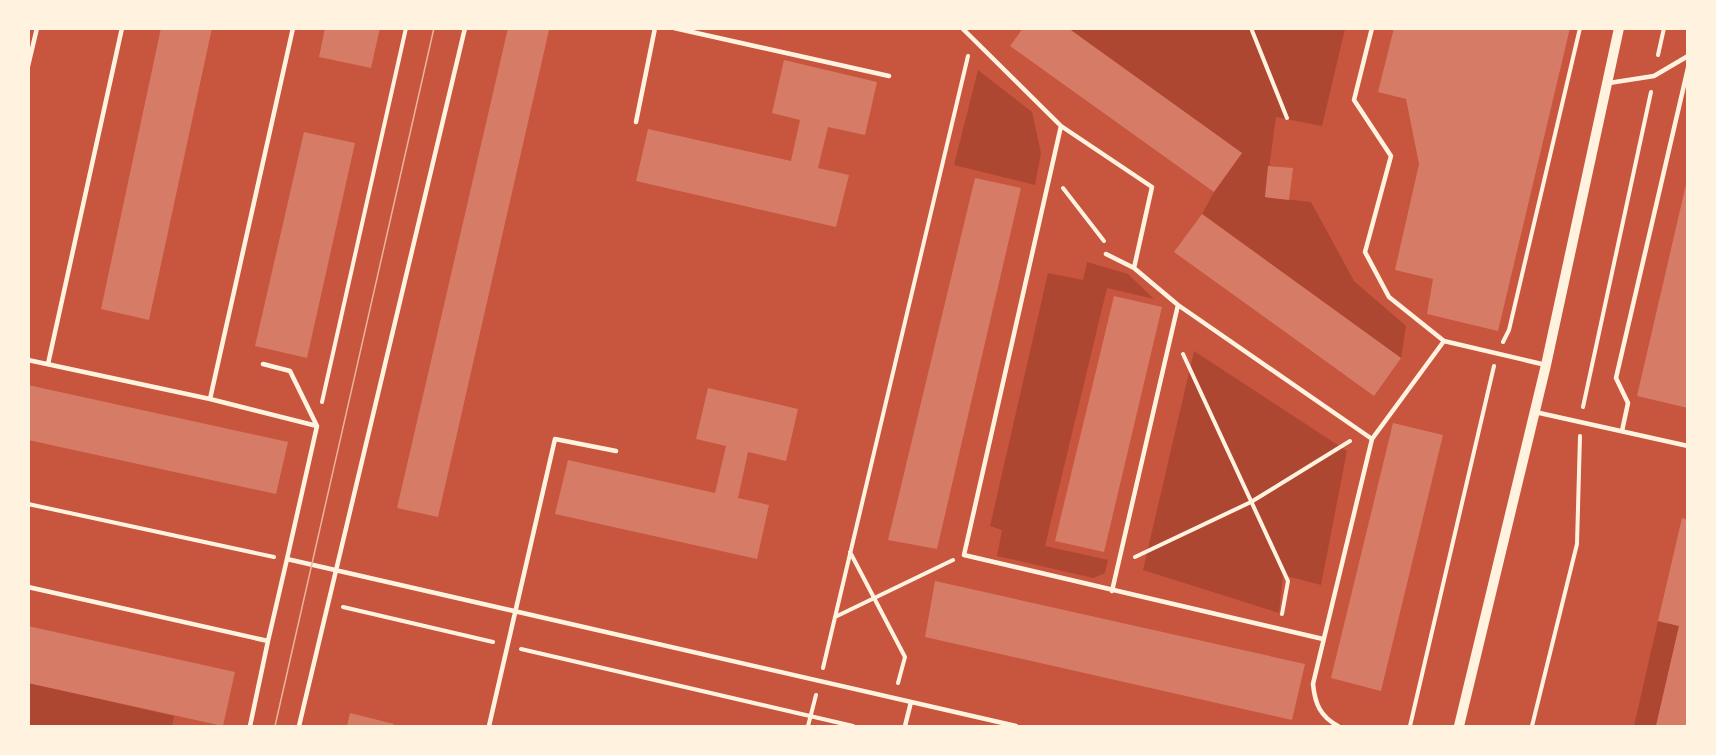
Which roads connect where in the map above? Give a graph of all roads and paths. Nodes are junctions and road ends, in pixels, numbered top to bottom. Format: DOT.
graph roads {
  1 [pos="37,28"];
  2 [pos="122,28"];
  3 [pos="293,28"];
  4 [pos="406,28"];
  5 [pos="465,28"];
  6 [pos="655,28"];
  7 [pos="674,28"];
  8 [pos="1251,28"];
  9 [pos="1372,28"];
  10 [pos="1580,28"];
  11 [pos="1618,28"];
  12 [pos="1664,28"];
  13 [pos="963,29"];
  14 [pos="972,39"];
  15 [pos="1688,56"];
  16 [pos="28,66"];
  17 [pos="1688,68"];
  18 [pos="889,76"];
  19 [pos="1654,76"];
  20 [pos="1606,83"];
  21 [pos="1287,118"];
  22 [pos="636,122"];
  23 [pos="1061,126"];
  24 [pos="1050,173"];
  25 [pos="1106,254"];
  26 [pos="1120,261"];
  27 [pos="1134,268"];
  28 [pos="1178,305"];
  29 [pos="1172,330"];
  30 [pos="1444,340"];
  31 [pos="1497,352"];
  32 [pos="28,360"];
  33 [pos="48,364"];
  34 [pos="263,364"];
  35 [pos="1546,365"];
  36 [pos="210,399"];
  37 [pos="1534,411"];
  38 [pos="1580,422"];
  39 [pos="317,426"];
  40 [pos="1622,431"];
  41 [pos="1364,432"];
  42 [pos="1372,439"];
  43 [pos="1688,446"];
  44 [pos="616,451"];
  45 [pos="1251,502"];
  46 [pos="28,504"];
  47 [pos="850,552"];
  48 [pos="964,555"];
  49 [pos="287,559"];
  50 [pos="1118,565"];
  51 [pos="335,570"];
  52 [pos="28,587"];
  53 [pos="1112,591"];
  54 [pos="876,597"];
  55 [pos="327,604"];
  56 [pos="515,612"];
  57 [pos="835,617"];
  58 [pos="1280,630"];
  59 [pos="1323,639"];
  60 [pos="268,641"];
  61 [pos="507,646"];
  62 [pos="819,681"];
  63 [pos="893,699"];
  64 [pos="911,702"];
  65 [pos="811,717"];
  66 [pos="250,726"];
  67 [pos="299,726"];
  68 [pos="489,726"];
  69 [pos="808,726"];
  70 [pos="853,726"];
  71 [pos="905,726"];
  72 [pos="1016,726"];
  73 [pos="1338,726"];
  74 [pos="1410,726"];
  75 [pos="1459,726"];
  76 [pos="1532,726"];
  1 -- 16 [label="lane"];
  2 -- 33 [label="lane"];
  3 -- 36 [label="lane"];
  4 -- 39 [label="path"];
  5 -- 51 [label="lane"];
  6 -- 22 [label="lane"];
  7 -- 18 [label="lane"];
  8 -- 21 [label="path"];
  9 -- 30 [label="lane"];
  10 -- 31 [label="path"];
  11 -- 20 [label="street"];
  12 -- 19 [label="path"];
  13 -- 14 [label="lane"];
  14 -- 23 [label="lane"];
  14 -- 47 [label="path"];
  15 -- 19 [label="lane"];
  17 -- 40 [label="lane"];
  19 -- 20 [label="lane"];
  19 -- 38 [label="path"];
  20 -- 35 [label="street"];
  23 -- 24 [label="lane"];
  23 -- 27 [label="lane"];
  24 -- 26 [label="path"];
  24 -- 48 [label="lane"];
  25 -- 26 [label="lane"];
  26 -- 27 [label="lane"];
  27 -- 28 [label="lane"];
  28 -- 29 [label="lane"];
  28 -- 41 [label="lane"];
  29 -- 45 [label="path"];
  29 -- 50 [label="lane"];
  30 -- 31 [label="lane"];
  30 -- 42 [label="lane"];
  31 -- 35 [label="lane"];
  31 -- 74 [label="path"];
  32 -- 33 [label="lane"];
  33 -- 36 [label="lane"];
  34 -- 39 [label="lane"];
  35 -- 37 [label="street"];
  36 -- 39 [label="lane"];
  37 -- 38 [label="lane"];
  37 -- 75 [label="street"];
  38 -- 40 [label="lane"];
  38 -- 76 [label="path"];
  39 -- 49 [label="lane"];
  40 -- 43 [label="lane"];
  41 -- 42 [label="lane"];
  41 -- 45 [label="path"];
  42 -- 59 [label="lane"];
  44 -- 56 [label="lane"];
  45 -- 50 [label="path"];
  45 -- 58 [label="path"];
  46 -- 49 [label="path"];
  47 -- 54 [label="path"];
  47 -- 57 [label="path"];
  48 -- 53 [label="lane"];
  48 -- 54 [label="path"];
  49 -- 51 [label="lane"];
  49 -- 60 [label="lane"];
  50 -- 53 [label="lane"];
  51 -- 55 [label="lane"];
  51 -- 56 [label="lane"];
  52 -- 60 [label="lane"];
  53 -- 58 [label="lane"];
  54 -- 57 [label="path"];
  54 -- 63 [label="path"];
  55 -- 61 [label="path"];
  55 -- 67 [label="lane"];
  56 -- 61 [label="lane"];
  56 -- 62 [label="lane"];
  57 -- 62 [label="path"];
  58 -- 59 [label="lane"];
  59 -- 73 [label="lane"];
  60 -- 66 [label="lane"];
  61 -- 65 [label="path"];
  61 -- 68 [label="lane"];
  62 -- 63 [label="lane"];
  62 -- 65 [label="path"];
  63 -- 64 [label="lane"];
  64 -- 71 [label="lane"];
  64 -- 72 [label="lane"];
  65 -- 69 [label="path"];
  65 -- 70 [label="path"];
}
